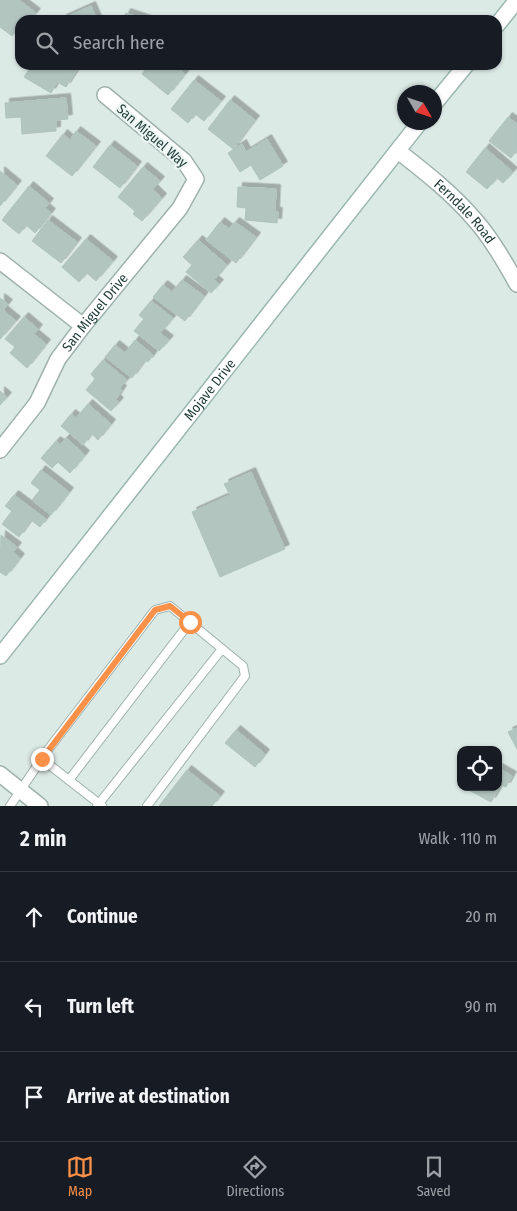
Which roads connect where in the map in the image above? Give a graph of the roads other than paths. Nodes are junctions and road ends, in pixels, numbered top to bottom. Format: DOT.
graph roads {
  1 [pos="517,0"];
  2 [pos="502,19"];
  3 [pos="462,70"];
  4 [pos="442,94"];
  5 [pos="105,95"];
  6 [pos="414,130"];
  7 [pos="398,150"];
  8 [pos="196,179"];
  9 [pos="0,261"];
  10 [pos="517,284"];
  11 [pos="83,326"];
  12 [pos="0,450"];
  13 [pos="190,622"];
  14 [pos="222,649"];
  15 [pos="0,656"];
  16 [pos="42,759"];
  17 [pos="0,774"];
  18 [pos="69,780"];
  19 [pos="20,790"];
  20 [pos="99,805"];
  21 [pos="10,806"];
  22 [pos="40,806"];
  23 [pos="147,806"];
  1 -- 2 [label="street"];
  3 -- 4 [label="street"];
  5 -- 8 [label="street, San Miguel Way"];
  6 -- 7 [label="street, Mojave Drive"];
  7 -- 10 [label="street, Ferndale Road"];
  7 -- 15 [label="street, Mojave Drive"];
  8 -- 11 [label="street, San Miguel Drive"];
  9 -- 11 [label="street"];
  11 -- 12 [label="street, San Miguel Drive"];
  13 -- 14 [label="lane"];
  13 -- 16 [label="lane"];
  13 -- 18 [label="lane"];
  14 -- 20 [label="lane"];
  14 -- 23 [label="lane"];
  16 -- 18 [label="lane"];
  16 -- 19 [label="lane"];
  17 -- 19 [label="street"];
  18 -- 20 [label="lane"];
  19 -- 21 [label="lane"];
  19 -- 22 [label="street"];
}
